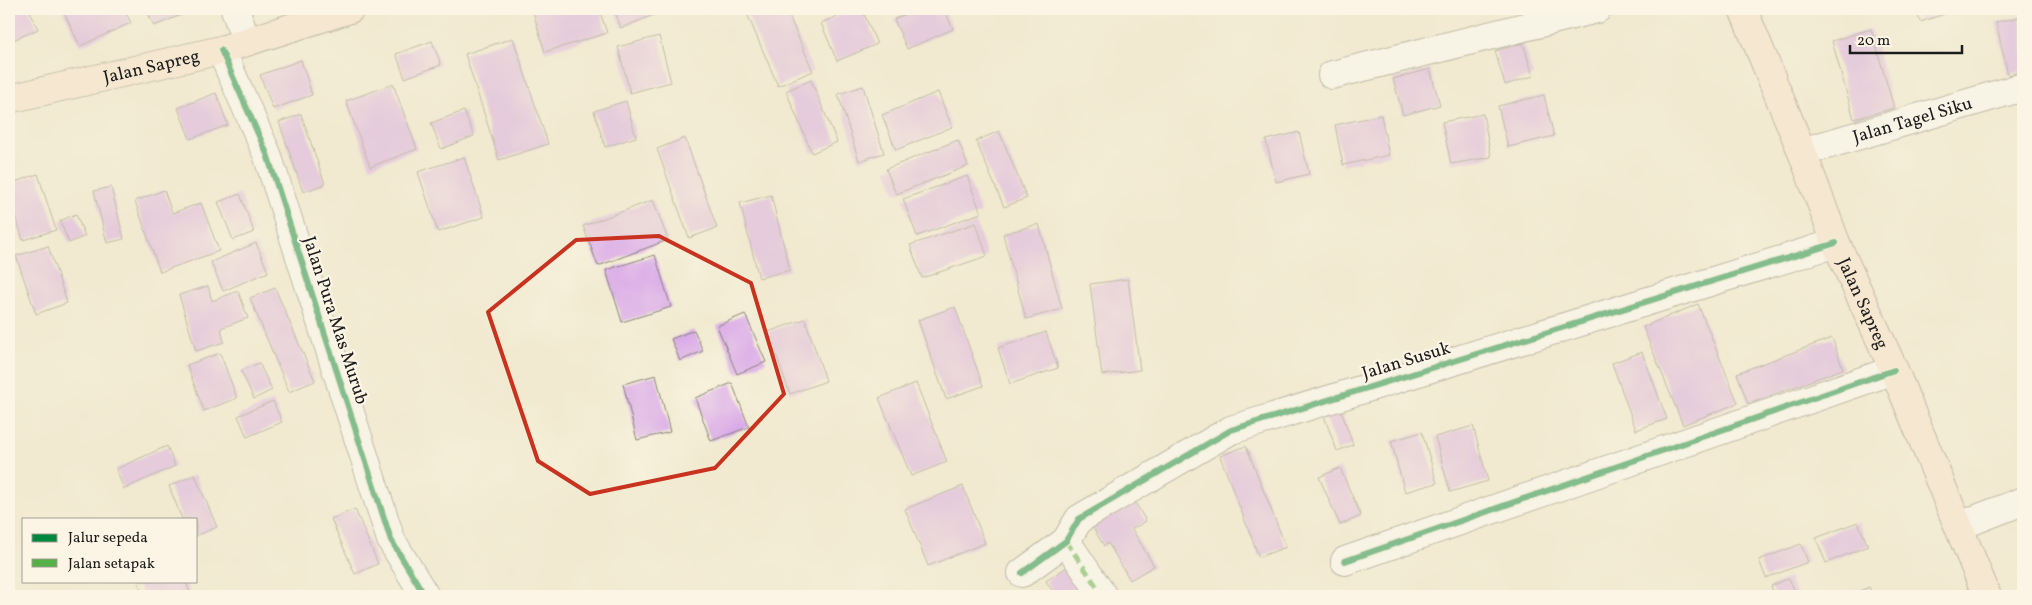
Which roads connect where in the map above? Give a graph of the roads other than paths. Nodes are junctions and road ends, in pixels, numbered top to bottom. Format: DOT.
graph roads {
  1 [pos="235,9"];
  2 [pos="350,9"];
  3 [pos="1597,9"];
  4 [pos="1743,9"];
  5 [pos="234,46"];
  6 [pos="1332,75"];
  7 [pos="2023,86"];
  8 [pos="9,99"];
  9 [pos="1802,152"];
  10 [pos="1836,243"];
  11 [pos="1894,370"];
  12 [pos="2023,501"];
  13 [pos="1959,526"];
  14 [pos="1066,541"];
  15 [pos="1345,561"];
  16 [pos="1022,573"];
  17 [pos="425,596"];
  18 [pos="1103,596"];
  19 [pos="1988,596"];
  1 -- 5 [label="street, Jalan Pura Mas Murub"];
  2 -- 5 [label="main road, Jalan Sapreg"];
  3 -- 6 [label="street"];
  4 -- 9 [label="main road, Jalan Sapreg"];
  5 -- 8 [label="main road, Jalan Sapreg"];
  5 -- 17 [label="street, Jalan Pura Mas Murub"];
  7 -- 9 [label="street, Jalan Tagel Siku"];
  9 -- 10 [label="main road, Jalan Sapreg"];
  10 -- 11 [label="main road, Jalan Sapreg"];
  10 -- 14 [label="street, Jalan Susuk"];
  11 -- 13 [label="main road, Jalan Sapreg"];
  11 -- 15 [label="street"];
  12 -- 13 [label="street"];
  13 -- 19 [label="main road, Jalan Sapreg"];
  14 -- 16 [label="street, Jalan Susuk"];
  14 -- 18 [label="street"];
}
